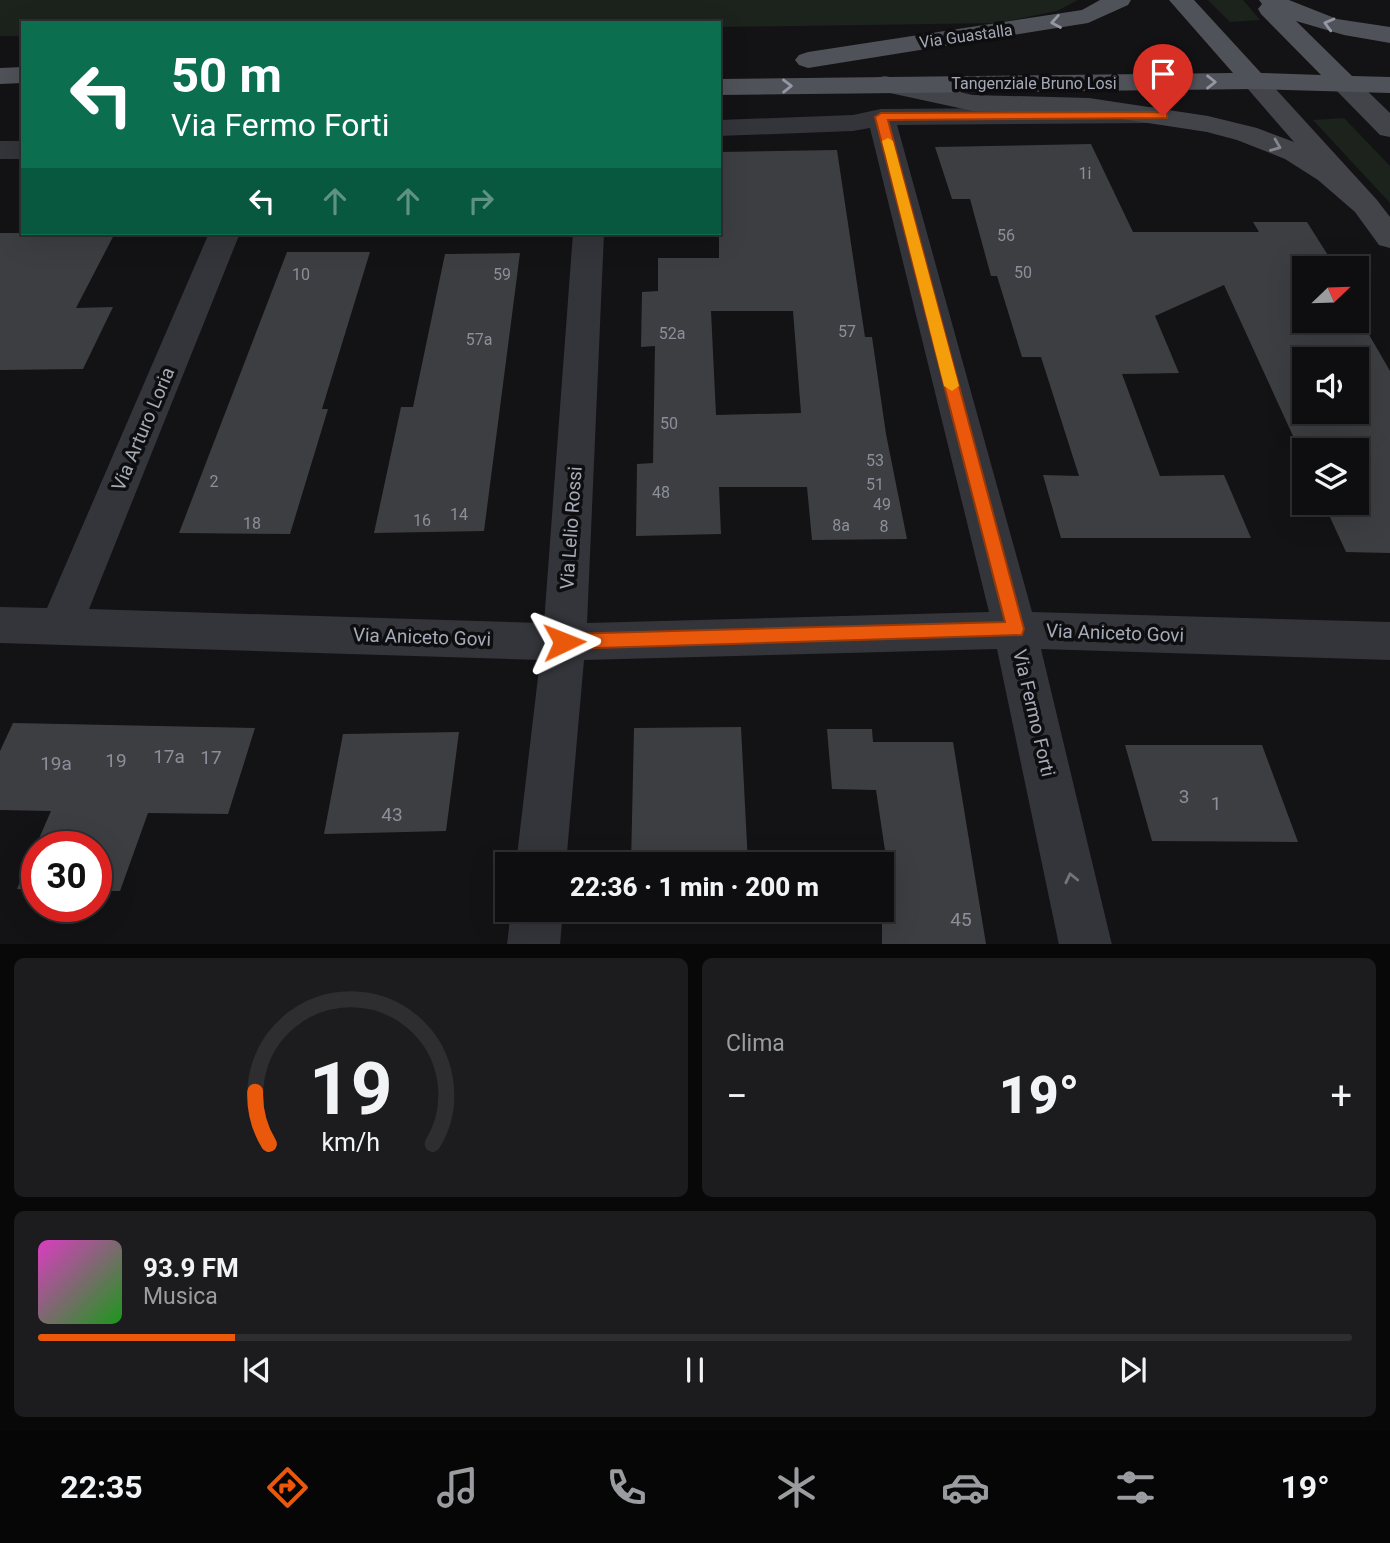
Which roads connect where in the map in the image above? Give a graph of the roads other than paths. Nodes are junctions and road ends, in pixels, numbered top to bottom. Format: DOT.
graph roads {
  1 [pos="1119,0"];
  2 [pos="1181,0"];
  3 [pos="1261,0"];
  4 [pos="1271,0"];
  5 [pos="1390,35"];
  6 [pos="1235,59"];
  7 [pos="796,60"];
  8 [pos="1323,62"];
  9 [pos="1390,63"];
  10 [pos="21,75"];
  11 [pos="0,76"];
  12 [pos="1254,81"];
  13 [pos="1345,84"];
  14 [pos="1390,85"];
  15 [pos="721,87"];
  16 [pos="21,96"];
  17 [pos="0,97"];
  18 [pos="883,101"];
  19 [pos="721,128"];
  20 [pos="1390,129"];
  21 [pos="21,149"];
  22 [pos="0,150"];
  23 [pos="1366,206"];
  24 [pos="223,235"];
  25 [pos="589,235"];
  26 [pos="1390,238"];
  27 [pos="0,625"];
  28 [pos="61,626"];
  29 [pos="1015,629"];
  30 [pos="1390,641"];
  31 [pos="564,642"];
  32 [pos="542,852"];
  33 [pos="536,922"];
  34 [pos="533,944"];
  35 [pos="1086,944"];
  1 -- 7 [label="main road, Via Guastalla, one-way"];
  2 -- 6 [label="main road"];
  3 -- 8 [label="main road"];
  5 -- 4 [label="main road, one-way"];
  6 -- 7 [label="main road, Tangenziale Bruno Losi"];
  6 -- 8 [label="main road, Tangenziale Bruno Losi"];
  6 -- 12 [label="main road"];
  8 -- 9 [label="main road, Tangenziale Bruno Losi"];
  8 -- 13 [label="main road"];
  10 -- 11 [label="main road"];
  12 -- 13 [label="main road, Tangenziale Bruno Losi"];
  18 -- 12 [label="main road, Tangenziale Bruno Losi, one-way"];
  12 -- 23 [label="street"];
  13 -- 14 [label="main road, Tangenziale Bruno Losi"];
  13 -- 20 [label="street"];
  15 -- 18 [label="main road, Tangenziale Bruno Losi, one-way"];
  16 -- 17 [label="main road"];
  18 -- 19 [label="street"];
  18 -- 23 [label="street, one-way"];
  18 -- 29 [label="street, Via Fermo Forti"];
  21 -- 22 [label="street"];
  23 -- 26 [label="street"];
  24 -- 28 [label="street, Via Arturo Loria"];
  25 -- 31 [label="street, Via Lelio Rossi"];
  27 -- 28 [label="street, Via Aniceto Govi"];
  28 -- 31 [label="street, Via Aniceto Govi"];
  29 -- 30 [label="street, Via Aniceto Govi"];
  29 -- 31 [label="street, Via Aniceto Govi"];
  35 -- 29 [label="street, Via Fermo Forti, one-way"];
  31 -- 32 [label="street, Via Lelio Rossi"];
  33 -- 34 [label="street"];
}
